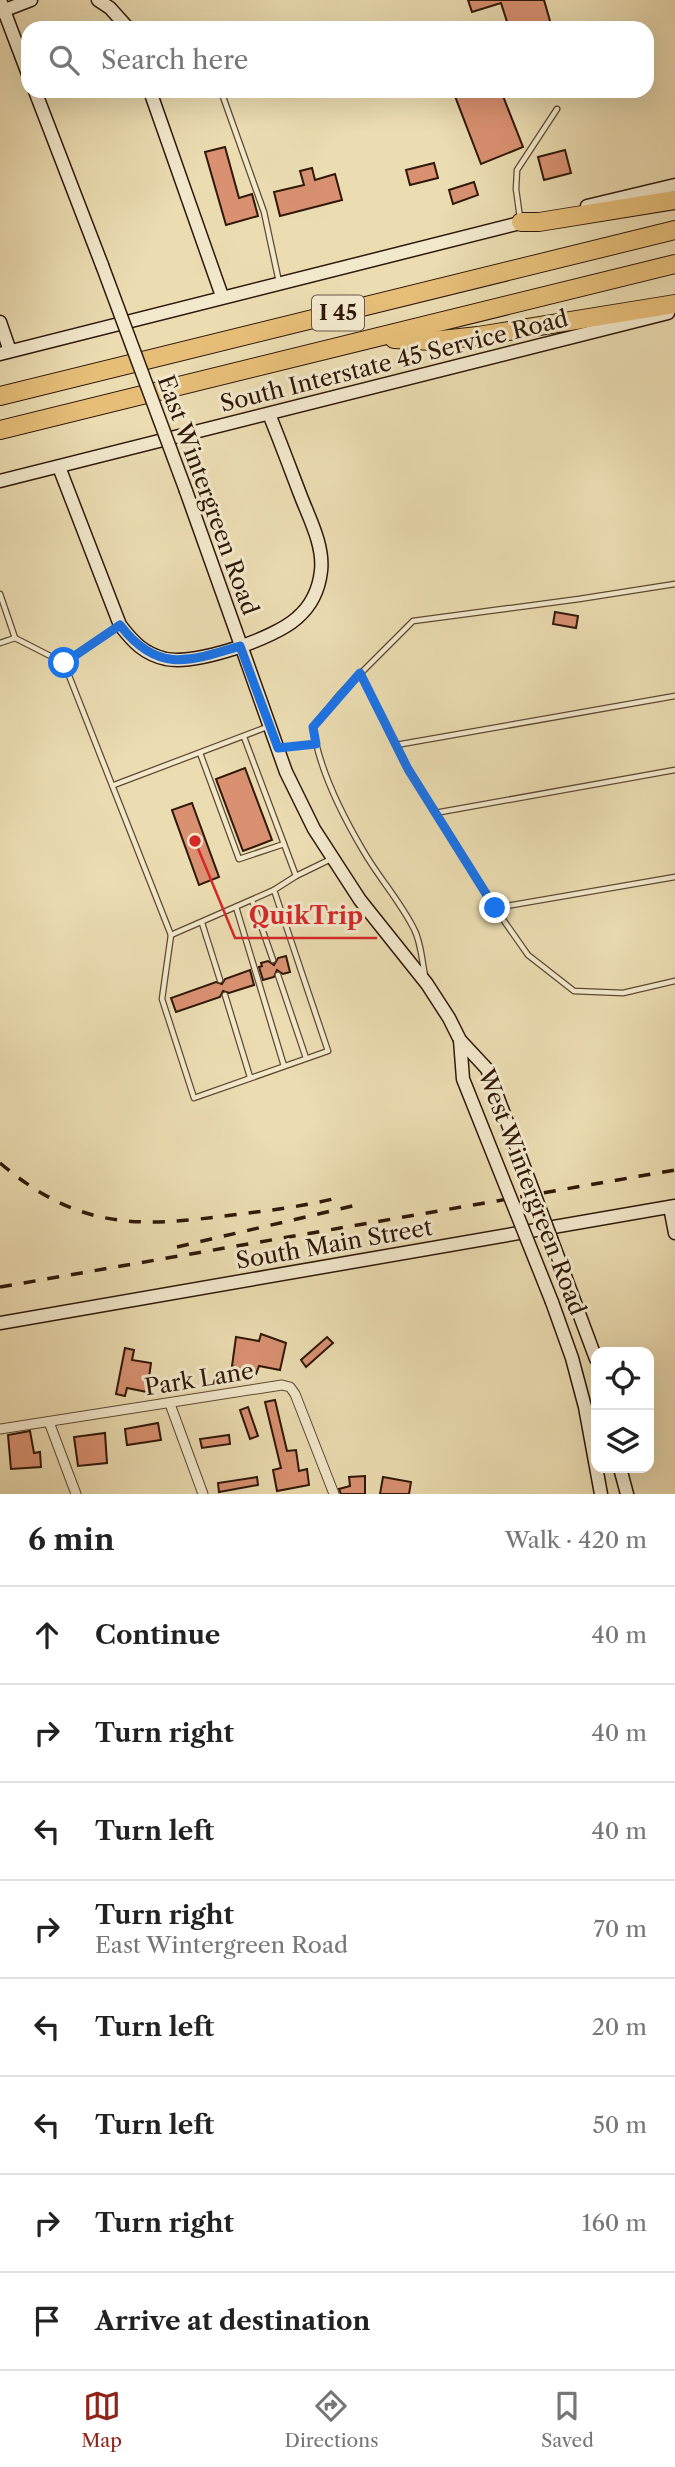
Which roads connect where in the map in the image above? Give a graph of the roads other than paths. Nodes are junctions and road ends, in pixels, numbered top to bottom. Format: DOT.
graph roads {
  1 [pos="31,0"];
  2 [pos="98,0"];
  3 [pos="1,7"];
  4 [pos="122,21"];
  5 [pos="21,57"];
  6 [pos="38,98"];
  7 [pos="152,98"];
  8 [pos="223,98"];
  9 [pos="557,109"];
  10 [pos="675,185"];
  11 [pos="675,200"];
  12 [pos="521,222"];
  13 [pos="675,230"];
  14 [pos="675,264"];
  15 [pos="279,283"];
  16 [pos="222,296"];
  17 [pos="675,304"];
  18 [pos="675,311"];
  19 [pos="0,322"];
  20 [pos="372,339"];
  21 [pos="5,352"];
  22 [pos="0,396"];
  23 [pos="269,414"];
  24 [pos="0,430"];
  25 [pos="59,467"];
  26 [pos="0,481"];
  27 [pos="675,584"];
  28 [pos="0,594"];
  29 [pos="120,625"];
  30 [pos="15,638"];
  31 [pos="0,643"];
  32 [pos="240,646"];
  33 [pos="64,663"];
  34 [pos="360,673"];
  35 [pos="675,696"];
  36 [pos="271,726"];
  37 [pos="244,737"];
  38 [pos="316,744"];
  39 [pos="396,745"];
  40 [pos="278,748"];
  41 [pos="200,753"];
  42 [pos="675,770"];
  43 [pos="114,785"];
  44 [pos="435,813"];
  45 [pos="284,844"];
  46 [pos="332,859"];
  47 [pos="296,876"];
  48 [pos="675,877"];
  49 [pos="274,890"];
  50 [pos="253,900"];
  51 [pos="236,907"];
  52 [pos="495,908"];
  53 [pos="202,923"];
  54 [pos="171,935"];
  55 [pos="273,960"];
  56 [pos="278,975"];
  57 [pos="220,980"];
  58 [pos="675,981"];
  59 [pos="427,984"];
  60 [pos="225,995"];
  61 [pos="460,1040"];
  62 [pos="306,1058"];
  63 [pos="284,1066"];
  64 [pos="250,1077"];
  65 [pos="672,1206"];
  66 [pos="675,1234"];
  67 [pos="0,1323"];
  68 [pos="592,1347"];
  69 [pos="170,1404"];
  70 [pos="49,1422"];
  71 [pos="0,1429"];
  72 [pos="621,1473"];
  73 [pos="76,1494"];
  74 [pos="203,1494"];
  75 [pos="334,1494"];
  76 [pos="601,1494"];
  77 [pos="626,1494"];
  1 -- 3 [label="main road"];
  2 -- 4 [label="main road"];
  3 -- 5 [label="main road"];
  6 -- 32 [label="main road, East Wintergreen Road, bridge"];
  7 -- 16 [label="main road"];
  8 -- 15 [label="lane"];
  9 -- 12 [label="lane"];
  10 -- 12 [label="main road"];
  11 -- 12 [label="highway"];
  12 -- 15 [label="main road"];
  13 -- 22 [label="highway, I 45"];
  14 -- 20 [label="highway, I 45"];
  15 -- 16 [label="main road"];
  16 -- 21 [label="main road"];
  17 -- 20 [label="highway"];
  18 -- 23 [label="main road, South Interstate 45 Service Road"];
  19 -- 21 [label="main road"];
  20 -- 24 [label="highway, I 45"];
  23 -- 25 [label="main road, South Interstate 45 Service Road"];
  23 -- 32 [label="main road"];
  25 -- 26 [label="main road, South Interstate 45 Service Road"];
  25 -- 29 [label="main road"];
  27 -- 34 [label="lane"];
  28 -- 30 [label="lane"];
  29 -- 32 [label="main road"];
  29 -- 33 [label="lane"];
  30 -- 31 [label="lane"];
  30 -- 33 [label="lane"];
  32 -- 36 [label="main road, East Wintergreen Road"];
  33 -- 43 [label="lane"];
  34 -- 38 [label="lane"];
  34 -- 39 [label="lane"];
  35 -- 39 [label="lane"];
  36 -- 37 [label="lane"];
  36 -- 40 [label="main road, East Wintergreen Road"];
  37 -- 41 [label="lane"];
  37 -- 45 [label="lane"];
  38 -- 40 [label="lane"];
  38 -- 59 [label="lane"];
  39 -- 44 [label="lane"];
  40 -- 46 [label="main road, East Wintergreen Road"];
  41 -- 43 [label="lane"];
  41 -- 45 [label="lane"];
  42 -- 44 [label="lane"];
  43 -- 54 [label="lane"];
  44 -- 52 [label="lane"];
  45 -- 47 [label="lane"];
  46 -- 47 [label="lane"];
  46 -- 59 [label="main road, East Wintergreen Road"];
  47 -- 49 [label="lane"];
  48 -- 52 [label="lane"];
  49 -- 50 [label="lane"];
  49 -- 62 [label="lane"];
  50 -- 51 [label="lane"];
  50 -- 55 [label="lane"];
  51 -- 53 [label="lane"];
  51 -- 63 [label="lane"];
  52 -- 58 [label="lane"];
  53 -- 54 [label="lane"];
  53 -- 57 [label="lane"];
  54 -- 64 [label="lane"];
  56 -- 62 [label="lane"];
  59 -- 61 [label="main road, East Wintergreen Road"];
  60 -- 64 [label="lane"];
  61 -- 68 [label="main road, West Wintergreen Road, bridge"];
  61 -- 76 [label="main road, West Wintergreen Road, bridge"];
  62 -- 63 [label="lane"];
  63 -- 64 [label="lane"];
  65 -- 66 [label="main road"];
  65 -- 67 [label="main road, South Main Street"];
  69 -- 70 [label="street, Park Lane"];
  69 -- 74 [label="street"];
  69 -- 75 [label="street, Park Lane"];
  70 -- 71 [label="street, Park Lane"];
  70 -- 73 [label="street"];
  72 -- 77 [label="main road"];
}
